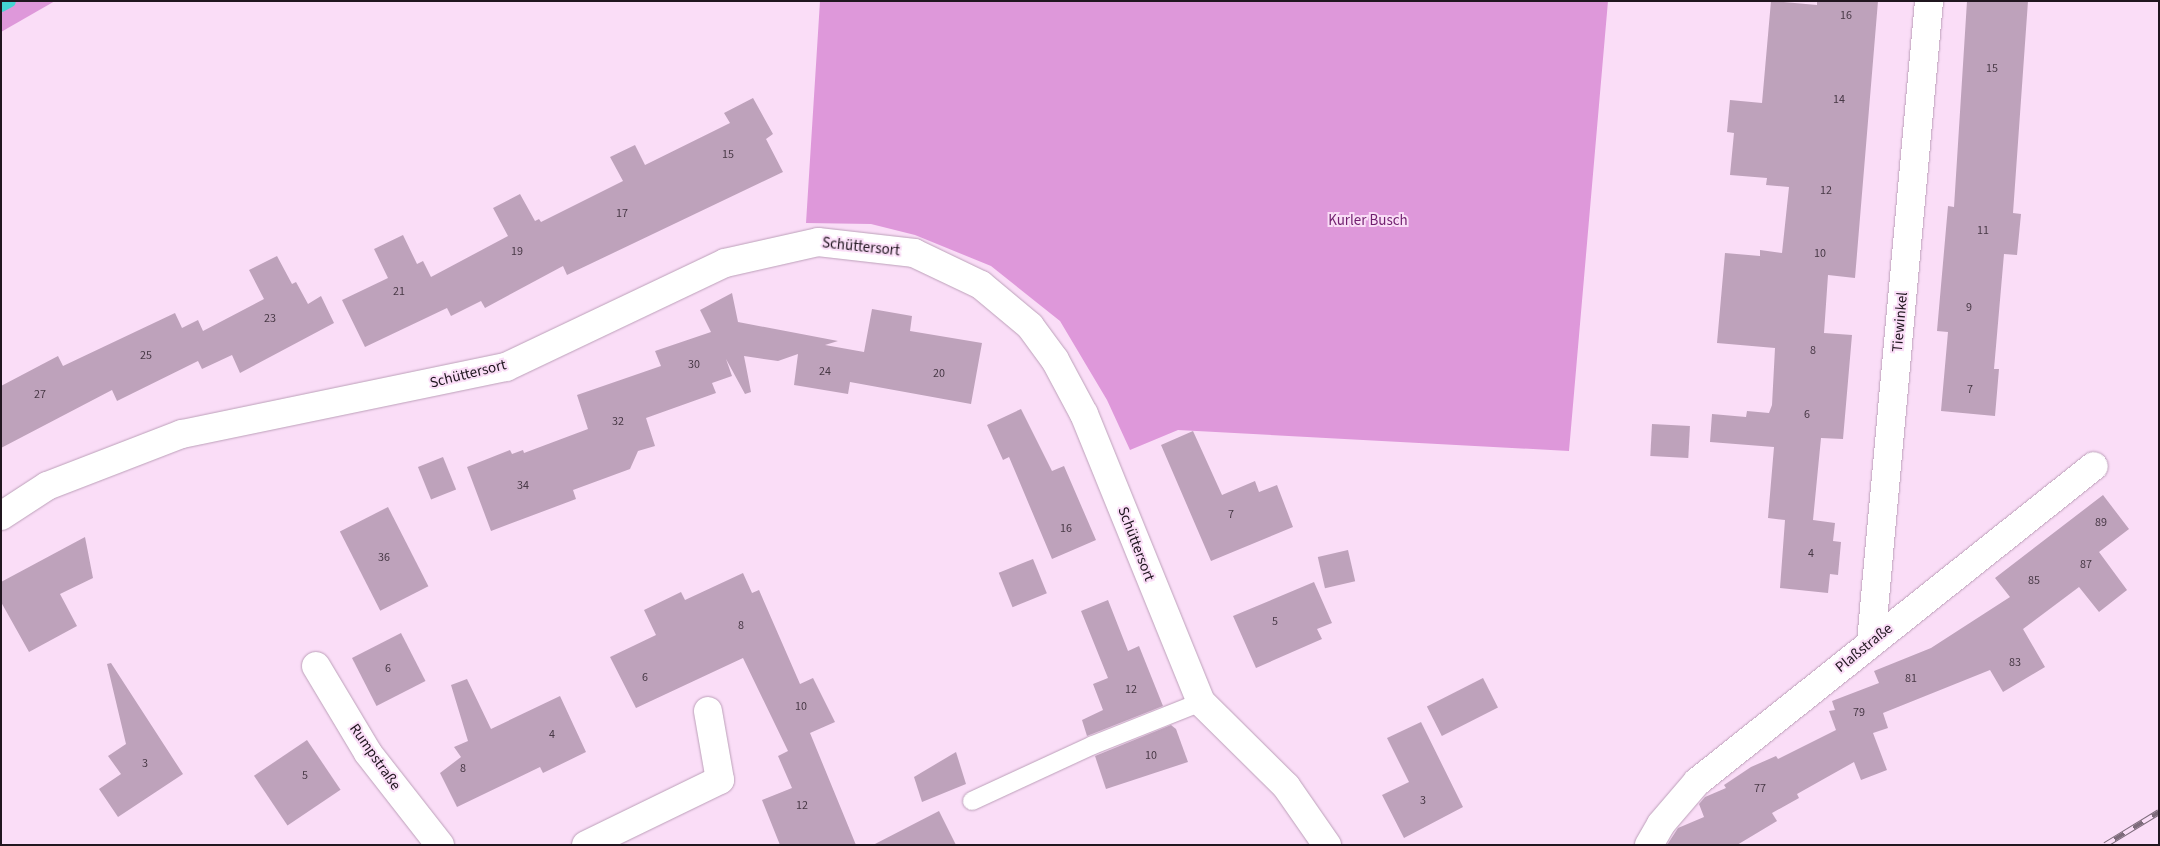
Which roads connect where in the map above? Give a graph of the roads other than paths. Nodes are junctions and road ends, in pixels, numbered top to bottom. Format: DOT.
graph roads {
  1 [pos="1929,1"];
  2 [pos="2094,466"];
  3 [pos="1,516"];
  4 [pos="1871,642"];
  5 [pos="316,666"];
  6 [pos="1202,702"];
  7 [pos="708,711"];
  8 [pos="972,801"];
  9 [pos="440,845"];
  10 [pos="586,845"];
  11 [pos="1327,845"];
  12 [pos="1650,845"];
  1 -- 4 [label="street, Tiewinkel"];
  2 -- 4 [label="street, Plaßstraße"];
  3 -- 6 [label="street, Schüttersort"];
  4 -- 12 [label="street, Plaßstraße"];
  5 -- 9 [label="street, Rumpstraße"];
  6 -- 8 [label="lane"];
  6 -- 11 [label="street, Schüttersort"];
  7 -- 10 [label="street"];
}
